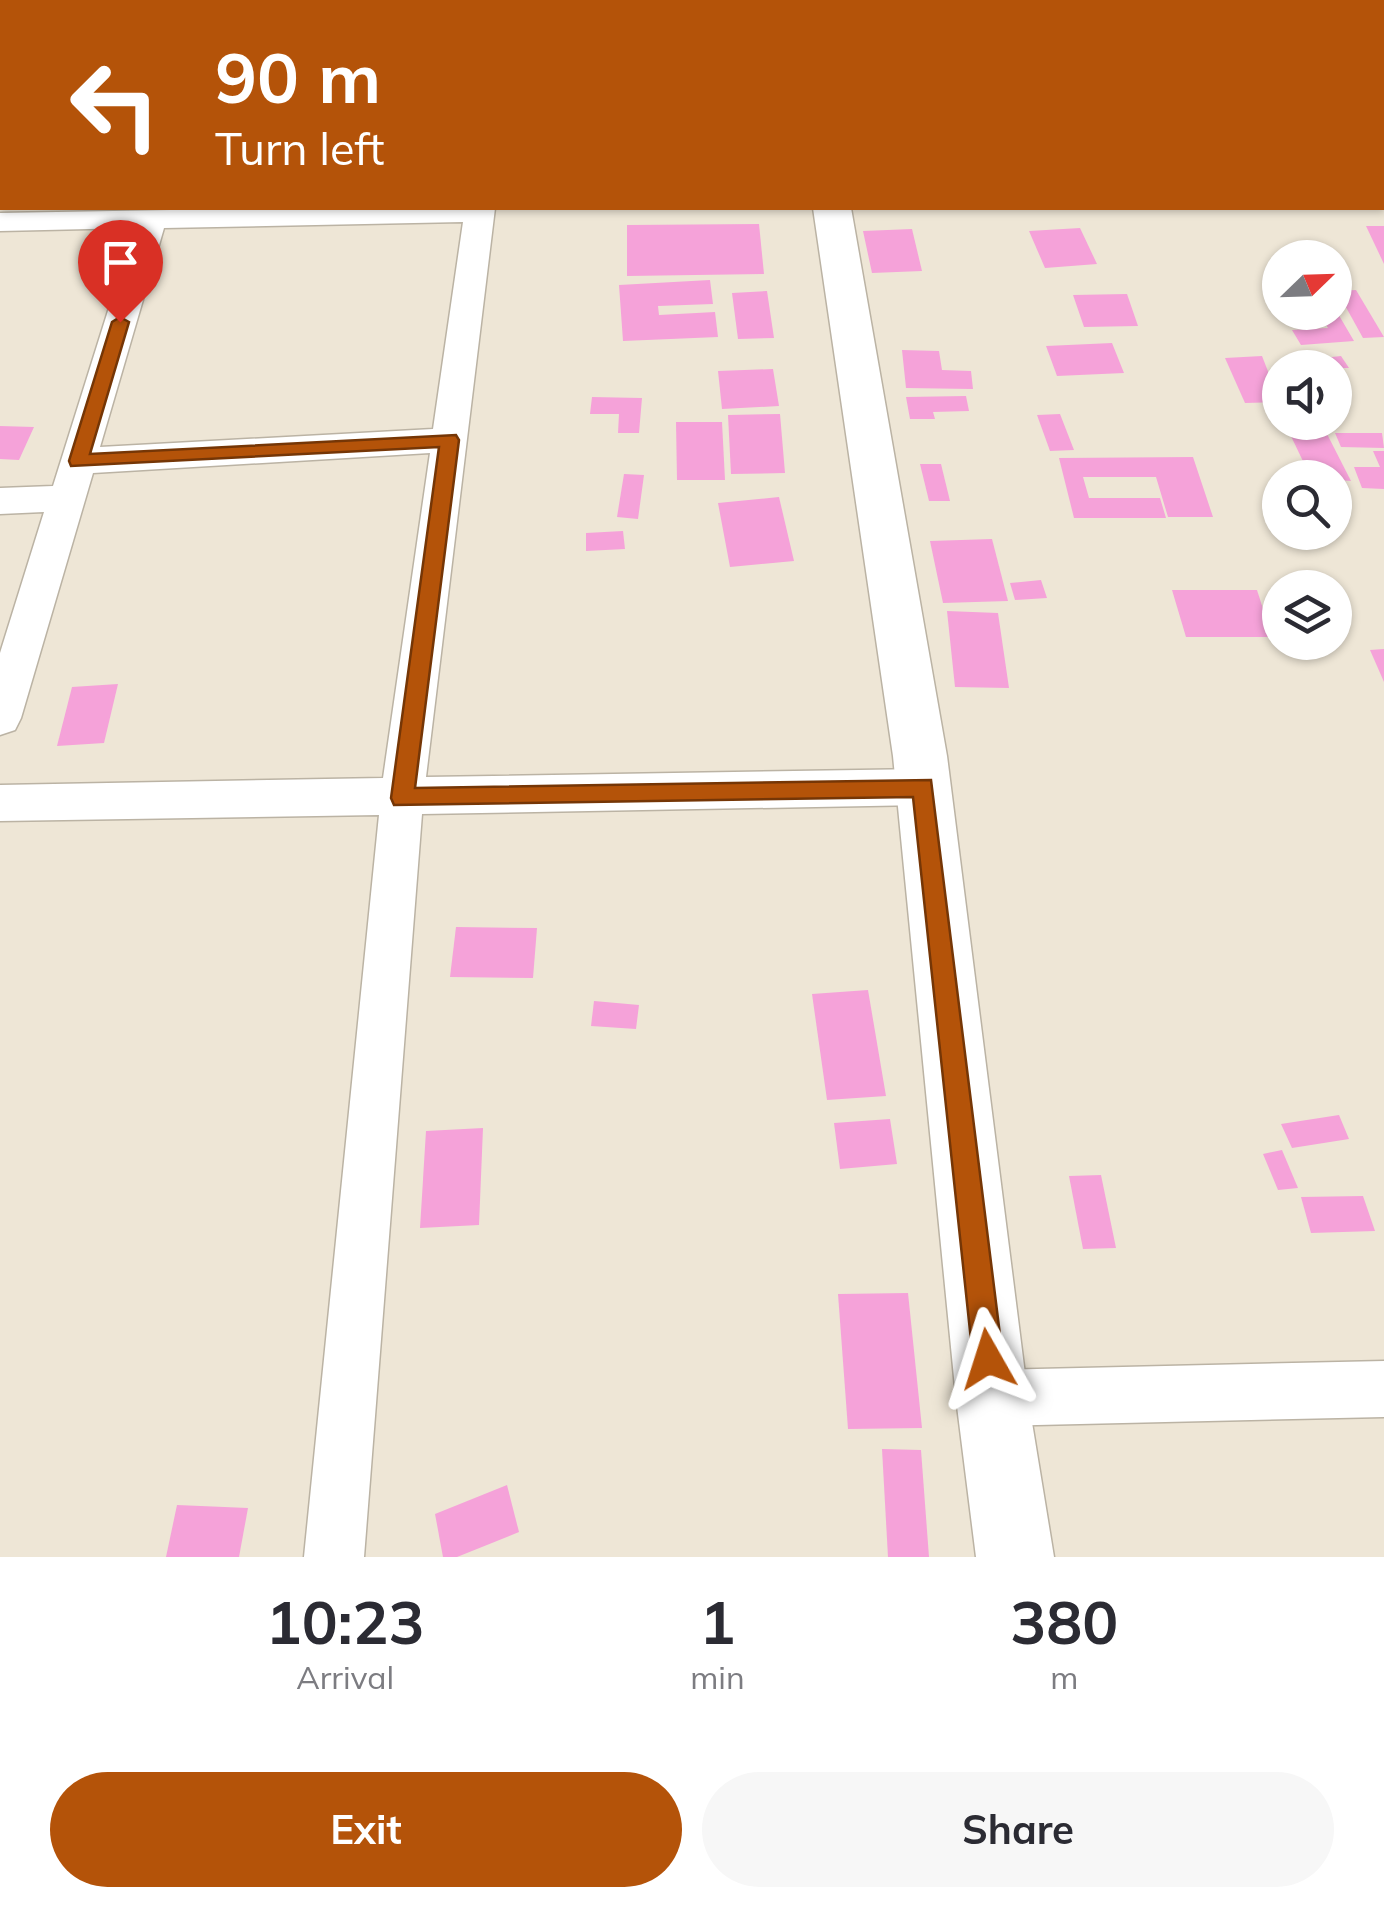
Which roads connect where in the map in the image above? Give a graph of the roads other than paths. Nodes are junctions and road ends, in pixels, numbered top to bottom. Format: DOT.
graph roads {
  1 [pos="479,210"];
  2 [pos="832,210"];
  3 [pos="152,218"];
  4 [pos="0,222"];
  5 [pos="449,440"];
  6 [pos="78,461"];
  7 [pos="67,498"];
  8 [pos="0,501"];
  9 [pos="0,718"];
  10 [pos="923,787"];
  11 [pos="402,798"];
  12 [pos="0,804"];
  13 [pos="1384,1388"];
  14 [pos="992,1398"];
  15 [pos="334,1557"];
  16 [pos="1015,1557"];
  1 -- 3 [label="street"];
  1 -- 5 [label="street"];
  2 -- 10 [label="main road"];
  3 -- 4 [label="street"];
  3 -- 6 [label="street"];
  5 -- 6 [label="street"];
  5 -- 11 [label="street"];
  6 -- 7 [label="street"];
  7 -- 8 [label="street"];
  7 -- 9 [label="street"];
  10 -- 11 [label="street"];
  10 -- 14 [label="main road"];
  11 -- 12 [label="street"];
  11 -- 15 [label="street"];
  13 -- 14 [label="street"];
  14 -- 16 [label="main road"];
}
